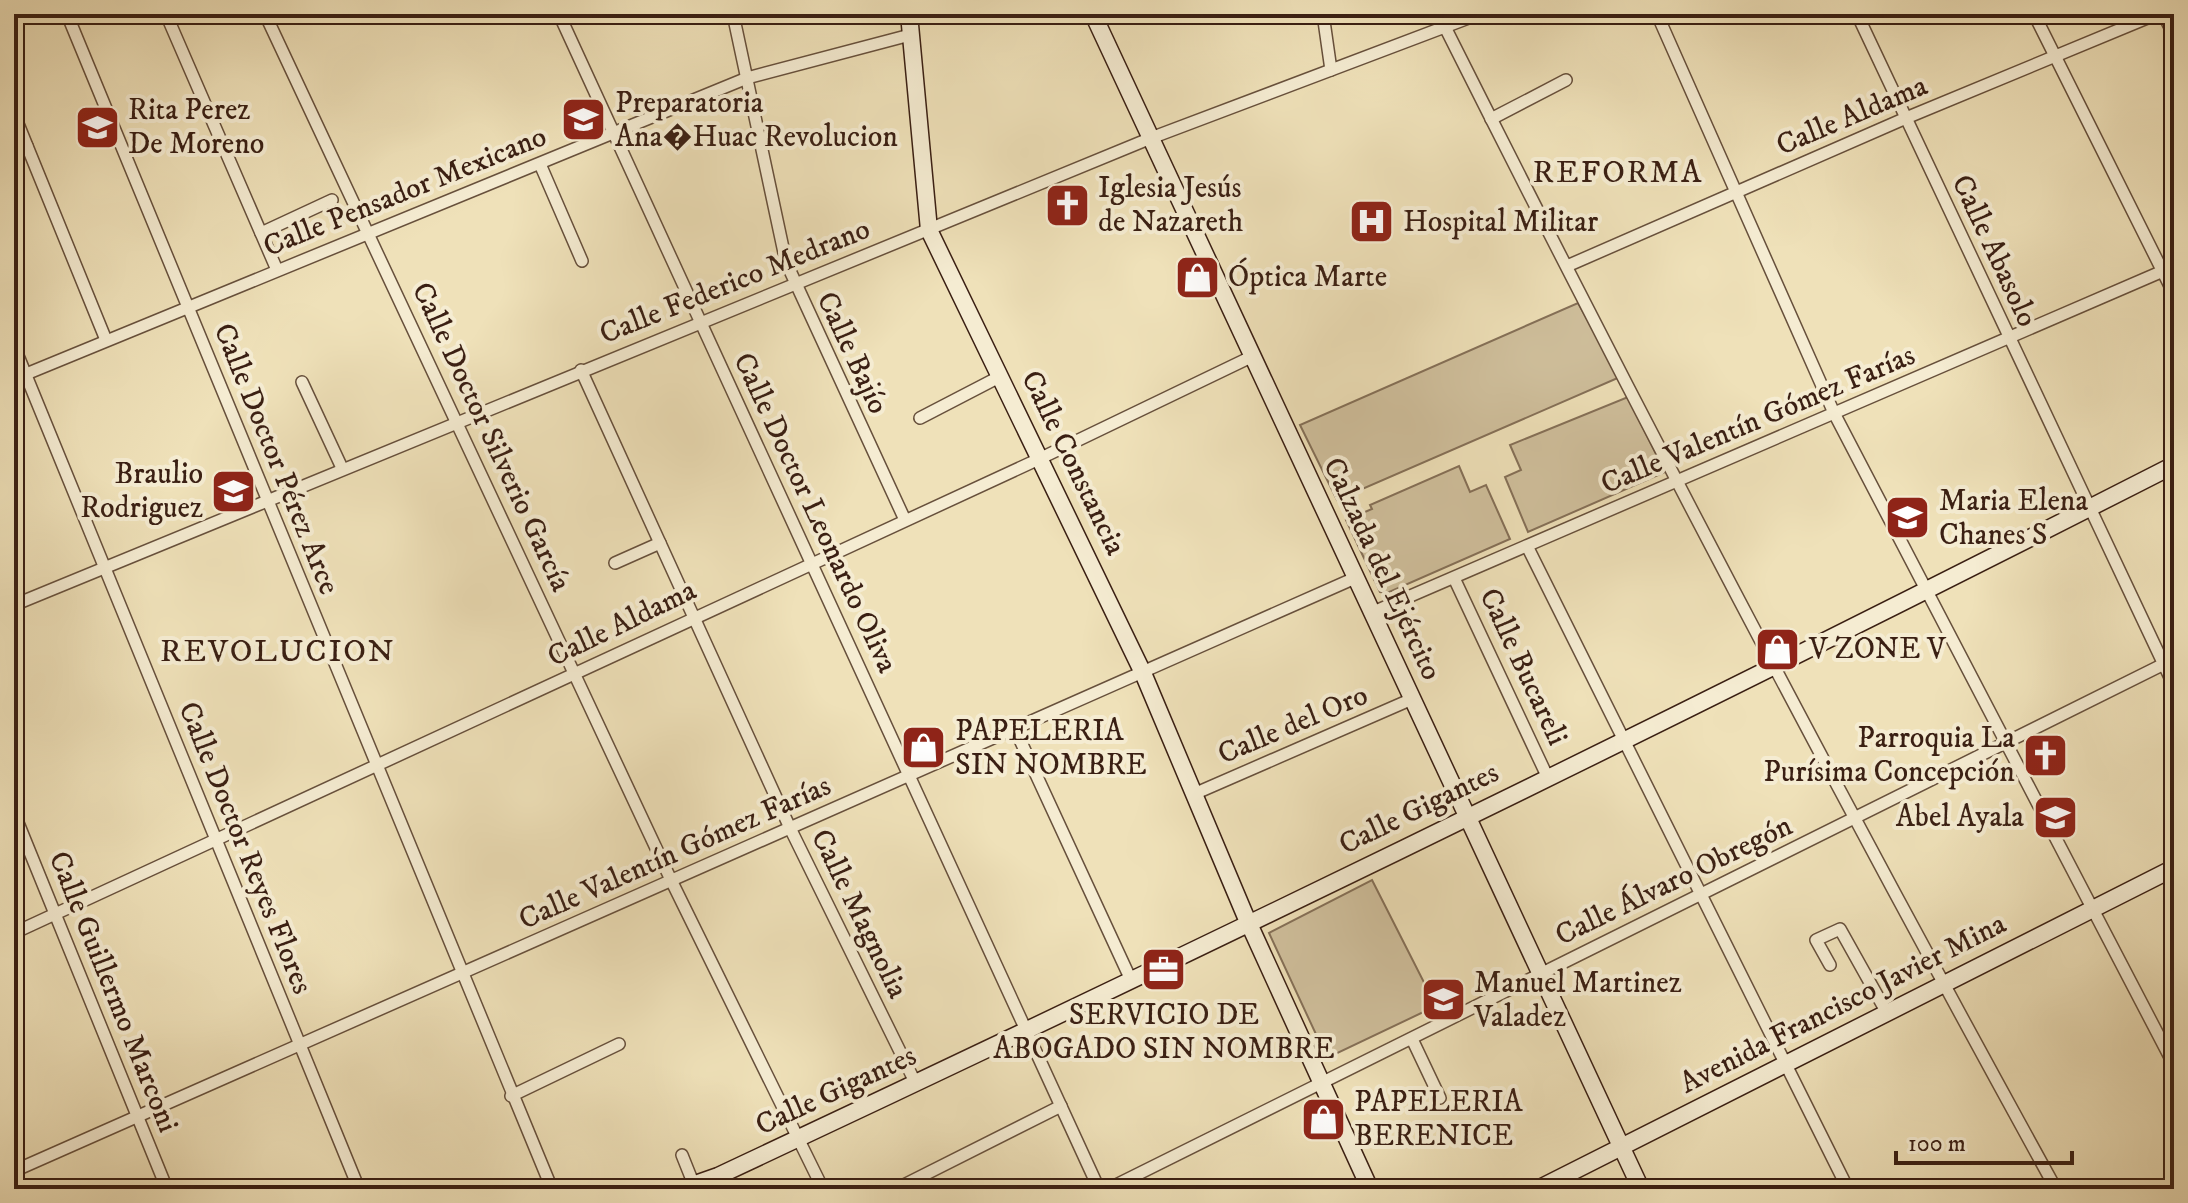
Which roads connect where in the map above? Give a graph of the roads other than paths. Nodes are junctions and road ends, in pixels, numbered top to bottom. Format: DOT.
graph roads {
  1 [pos="67,14"];
  2 [pos="166,14"];
  3 [pos="265,14"];
  4 [pos="559,14"];
  5 [pos="733,14"];
  6 [pos="909,14"];
  7 [pos="1093,14"];
  8 [pos="1323,14"];
  9 [pos="1479,14"];
  10 [pos="1657,14"];
  11 [pos="1857,14"];
  12 [pos="2034,14"];
  13 [pos="2160,14"];
  14 [pos="1445,27"];
  15 [pos="910,35"];
  16 [pos="2174,35"];
  17 [pos="2056,57"];
  18 [pos="1331,70"];
  19 [pos="747,78"];
  20 [pos="1566,80"];
  21 [pos="14,114"];
  22 [pos="1906,118"];
  23 [pos="1491,119"];
  24 [pos="614,134"];
  25 [pos="1151,138"];
  26 [pos="27,146"];
  27 [pos="14,150"];
  28 [pos="540,164"];
  29 [pos="1736,192"];
  30 [pos="332,200"];
  31 [pos="929,230"];
  32 [pos="261,233"];
  33 [pos="369,233"];
  34 [pos="582,261"];
  35 [pos="1567,266"];
  36 [pos="277,270"];
  37 [pos="2163,271"];
  38 [pos="793,284"];
  39 [pos="2174,294"];
  40 [pos="187,307"];
  41 [pos="700,321"];
  42 [pos="2008,338"];
  43 [pos="106,340"];
  44 [pos="14,346"];
  45 [pos="1251,357"];
  46 [pos="581,370"];
  47 [pos="1001,376"];
  48 [pos="20,377"];
  49 [pos="302,382"];
  50 [pos="1834,413"];
  51 [pos="920,418"];
  52 [pos="457,421"];
  53 [pos="1039,459"];
  54 [pos="2174,465"];
  55 [pos="342,468"];
  56 [pos="1678,481"];
  57 [pos="267,500"];
  58 [pos="2090,507"];
  59 [pos="905,520"];
  60 [pos="660,543"];
  61 [pos="1527,546"];
  62 [pos="811,562"];
  63 [pos="615,563"];
  64 [pos="105,567"];
  65 [pos="1355,578"];
  66 [pos="1454,578"];
  67 [pos="1924,589"];
  68 [pos="14,605"];
  69 [pos="1371,613"];
  70 [pos="693,617"];
  71 [pos="2169,661"];
  72 [pos="1774,664"];
  73 [pos="1143,673"];
  74 [pos="575,674"];
  75 [pos="2174,686"];
  76 [pos="1412,699"];
  77 [pos="1015,729"];
  78 [pos="1624,739"];
  79 [pos="2004,743"];
  80 [pos="376,764"];
  81 [pos="909,776"];
  82 [pos="1548,778"];
  83 [pos="1194,794"];
  84 [pos="14,813"];
  85 [pos="1855,817"];
  86 [pos="1468,818"];
  87 [pos="790,828"];
  88 [pos="214,840"];
  89 [pos="2174,868"];
  90 [pos="671,880"];
  91 [pos="1701,894"];
  92 [pos="2090,911"];
  93 [pos="55,913"];
  94 [pos="1247,921"];
  95 [pos="14,933"];
  96 [pos="1830,965"];
  97 [pos="461,974"];
  98 [pos="1541,974"];
  99 [pos="1131,980"];
  100 [pos="1943,985"];
  101 [pos="1887,1013"];
  102 [pos="1028,1032"];
  103 [pos="1412,1039"];
  104 [pos="300,1044"];
  105 [pos="619,1044"];
  106 [pos="1785,1065"];
  107 [pos="2174,1065"];
  108 [pos="916,1084"];
  109 [pos="1321,1084"];
  110 [pos="511,1096"];
  111 [pos="1440,1098"];
  112 [pos="1061,1106"];
  113 [pos="139,1117"];
  114 [pos="799,1138"];
  115 [pos="1621,1147"];
  116 [pos="682,1155"];
  117 [pos="14,1171"];
  118 [pos="687,1187"];
  119 [pos="167,1189"];
  120 [pos="359,1189"];
  121 [pos="552,1189"];
  122 [pos="823,1189"];
  123 [pos="896,1189"];
  124 [pos="1099,1189"];
  125 [pos="1108,1189"];
  126 [pos="1370,1189"];
  127 [pos="1538,1189"];
  128 [pos="1641,1189"];
  129 [pos="1848,1189"];
  130 [pos="2056,1189"];
  1 -- 40 [label="street, Calle Doctor Pérez Arce"];
  2 -- 32 [label="street"];
  3 -- 33 [label="street, Calle Doctor Silverio García"];
  4 -- 24 [label="street, Calle Doctor Leonardo Oliva"];
  5 -- 19 [label="street, Calle Bajío"];
  6 -- 15 [label="main road, Calle Constancia"];
  7 -- 25 [label="main road, Calzada del Ejército"];
  8 -- 18 [label="street"];
  9 -- 14 [label="street, Calle Federico Medrano"];
  10 -- 29 [label="street"];
  11 -- 22 [label="street, Calle Abasolo"];
  12 -- 17 [label="street"];
  13 -- 16 [label="street"];
  13 -- 17 [label="street, Calle Aldama"];
  14 -- 18 [label="street, Calle Federico Medrano"];
  14 -- 23 [label="street"];
  15 -- 19 [label="street, Calle Pensador Mexicano"];
  15 -- 31 [label="main road, Calle Constancia"];
  17 -- 22 [label="street, Calle Aldama"];
  17 -- 37 [label="street"];
  18 -- 25 [label="street, Calle Federico Medrano"];
  19 -- 24 [label="street, Calle Pensador Mexicano"];
  19 -- 38 [label="street, Calle Bajío"];
  20 -- 23 [label="street"];
  21 -- 26 [label="street"];
  22 -- 29 [label="street, Calle Aldama"];
  22 -- 42 [label="street, Calle Abasolo"];
  23 -- 35 [label="street"];
  24 -- 28 [label="street, Calle Pensador Mexicano"];
  24 -- 41 [label="street, Calle Doctor Leonardo Oliva"];
  25 -- 31 [label="street, Calle Federico Medrano"];
  25 -- 45 [label="main road, Calzada del Ejército"];
  26 -- 27 [label="street"];
  26 -- 43 [label="street"];
  28 -- 33 [label="street, Calle Pensador Mexicano"];
  28 -- 34 [label="street"];
  29 -- 35 [label="street, Calle Aldama"];
  29 -- 50 [label="street"];
  30 -- 32 [label="street"];
  31 -- 38 [label="street, Calle Federico Medrano"];
  31 -- 47 [label="main road, Calle Constancia"];
  32 -- 36 [label="street"];
  33 -- 36 [label="street, Calle Pensador Mexicano"];
  33 -- 52 [label="street, Calle Doctor Silverio García"];
  35 -- 56 [label="street"];
  36 -- 40 [label="street, Calle Pensador Mexicano"];
  37 -- 39 [label="street"];
  37 -- 42 [label="street, Calle Valentín Gómez Farías"];
  38 -- 41 [label="street, Calle Federico Medrano"];
  38 -- 59 [label="street, Calle Bajío"];
  40 -- 43 [label="street, Calle Pensador Mexicano"];
  40 -- 57 [label="street, Calle Doctor Pérez Arce"];
  41 -- 46 [label="street, Calle Federico Medrano"];
  41 -- 62 [label="street, Calle Doctor Leonardo Oliva"];
  42 -- 50 [label="street, Calle Valentín Gómez Farías"];
  42 -- 58 [label="street, Calle Abasolo"];
  43 -- 48 [label="street, Calle Pensador Mexicano"];
  44 -- 48 [label="street, Calle Doctor Reyes Flores"];
  45 -- 53 [label="street, Calle Aldama"];
  45 -- 65 [label="main road, Calzada del Ejército"];
  46 -- 52 [label="street, Calle Federico Medrano"];
  46 -- 60 [label="street, Calle Magnolia"];
  47 -- 51 [label="street"];
  47 -- 53 [label="main road, Calle Constancia"];
  48 -- 64 [label="street, Calle Doctor Reyes Flores"];
  49 -- 55 [label="street"];
  50 -- 56 [label="street, Calle Valentín Gómez Farías"];
  50 -- 67 [label="street"];
  52 -- 55 [label="street, Calle Federico Medrano"];
  52 -- 74 [label="street, Calle Doctor Silverio García"];
  53 -- 59 [label="street, Calle Aldama"];
  53 -- 73 [label="main road, Calle Constancia"];
  54 -- 58 [label="main road, Calle Gigantes"];
  55 -- 57 [label="street, Calle Federico Medrano"];
  56 -- 61 [label="street, Calle Valentín Gómez Farías"];
  56 -- 72 [label="street"];
  57 -- 64 [label="street, Calle Federico Medrano"];
  57 -- 80 [label="street, Calle Doctor Pérez Arce"];
  58 -- 67 [label="main road, Calle Gigantes"];
  58 -- 71 [label="street, Calle Abasolo"];
  59 -- 62 [label="street, Calle Aldama"];
  60 -- 63 [label="street"];
  60 -- 70 [label="street, Calle Magnolia"];
  61 -- 66 [label="street, Calle Valentín Gómez Farías"];
  61 -- 78 [label="street"];
  62 -- 70 [label="street, Calle Aldama"];
  62 -- 81 [label="street, Calle Doctor Leonardo Oliva"];
  64 -- 68 [label="street, Calle Federico Medrano"];
  64 -- 88 [label="street, Calle Doctor Reyes Flores"];
  65 -- 69 [label="main road, Calzada del Ejército"];
  65 -- 73 [label="street, Calle Valentín Gómez Farías"];
  66 -- 69 [label="street, Calle Valentín Gómez Farías"];
  66 -- 82 [label="street, Calle Bucareli"];
  67 -- 72 [label="main road, Calle Gigantes"];
  67 -- 79 [label="street"];
  69 -- 76 [label="main road, Calzada del Ejército"];
  70 -- 74 [label="street, Calle Aldama"];
  70 -- 87 [label="street, Calle Magnolia"];
  71 -- 75 [label="street, Calle Abasolo"];
  71 -- 79 [label="street, Calle Álvaro Obregón"];
  72 -- 78 [label="main road, Calle Gigantes"];
  72 -- 85 [label="street"];
  73 -- 77 [label="street, Calle Valentín Gómez Farías"];
  73 -- 83 [label="main road, Calle Constancia"];
  74 -- 80 [label="street, Calle Aldama"];
  74 -- 90 [label="street, Calle Doctor Silverio García"];
  76 -- 83 [label="street, Calle del Oro"];
  76 -- 86 [label="main road, Calzada del Ejército"];
  77 -- 81 [label="street, Calle Valentín Gómez Farías"];
  77 -- 99 [label="street"];
  78 -- 82 [label="main road, Calle Gigantes"];
  78 -- 91 [label="street"];
  79 -- 85 [label="street, Calle Álvaro Obregón"];
  79 -- 92 [label="street"];
  80 -- 88 [label="street, Calle Aldama"];
  80 -- 97 [label="street, Calle Doctor Pérez Arce"];
  81 -- 87 [label="street, Calle Valentín Gómez Farías"];
  81 -- 102 [label="street, Calle Doctor Leonardo Oliva"];
  82 -- 86 [label="main road, Calle Gigantes"];
  83 -- 94 [label="main road, Calle Constancia"];
  84 -- 93 [label="street, Calle Guillermo Marconi"];
  85 -- 91 [label="street, Calle Álvaro Obregón"];
  85 -- 100 [label="street"];
  86 -- 94 [label="main road, Calle Gigantes"];
  86 -- 98 [label="main road, Calzada del Ejército"];
  87 -- 90 [label="street, Calle Valentín Gómez Farías"];
  87 -- 108 [label="street, Calle Magnolia"];
  88 -- 93 [label="street, Calle Aldama"];
  88 -- 104 [label="street, Calle Doctor Reyes Flores"];
  89 -- 92 [label="main road, Avenida Francisco Javier Mina"];
  90 -- 97 [label="street, Calle Valentín Gómez Farías"];
  90 -- 114 [label="street, Calle Doctor Silverio García"];
  91 -- 98 [label="street, Calle Álvaro Obregón"];
  91 -- 106 [label="street"];
  92 -- 100 [label="main road, Avenida Francisco Javier Mina"];
  92 -- 107 [label="street"];
  93 -- 95 [label="street, Calle Aldama"];
  93 -- 113 [label="street, Calle Guillermo Marconi"];
  94 -- 99 [label="main road, Calle Gigantes"];
  94 -- 109 [label="main road, Calle Constancia"];
  96 -- 101 [label="street"];
  97 -- 104 [label="street, Calle Valentín Gómez Farías"];
  97 -- 110 [label="street, Calle Doctor Pérez Arce"];
  98 -- 103 [label="street, Calle Álvaro Obregón"];
  98 -- 115 [label="main road, Calzada del Ejército"];
  99 -- 102 [label="main road, Calle Gigantes"];
  100 -- 101 [label="main road, Avenida Francisco Javier Mina"];
  100 -- 130 [label="street"];
  101 -- 106 [label="main road, Avenida Francisco Javier Mina"];
  102 -- 108 [label="main road, Calle Gigantes"];
  102 -- 112 [label="street, Calle Doctor Leonardo Oliva"];
  103 -- 109 [label="street, Calle Álvaro Obregón"];
  103 -- 111 [label="street"];
  104 -- 113 [label="street, Calle Valentín Gómez Farías"];
  104 -- 120 [label="street, Calle Doctor Reyes Flores"];
  105 -- 110 [label="street"];
  106 -- 115 [label="main road, Avenida Francisco Javier Mina"];
  106 -- 129 [label="street"];
  108 -- 114 [label="main road, Calle Gigantes"];
  109 -- 125 [label="street, Calle Álvaro Obregón"];
  109 -- 126 [label="main road, Calle Constancia"];
  110 -- 121 [label="street, Calle Doctor Pérez Arce"];
  112 -- 123 [label="street"];
  112 -- 124 [label="street, Calle Doctor Leonardo Oliva"];
  113 -- 117 [label="street, Calle Valentín Gómez Farías"];
  113 -- 119 [label="street, Calle Guillermo Marconi"];
  114 -- 118 [label="main road, Calle Gigantes"];
  114 -- 122 [label="street, Calle Doctor Silverio García"];
  115 -- 127 [label="main road, Avenida Francisco Javier Mina"];
  115 -- 128 [label="main road, Calzada del Ejército"];
  116 -- 118 [label="street"];
}
